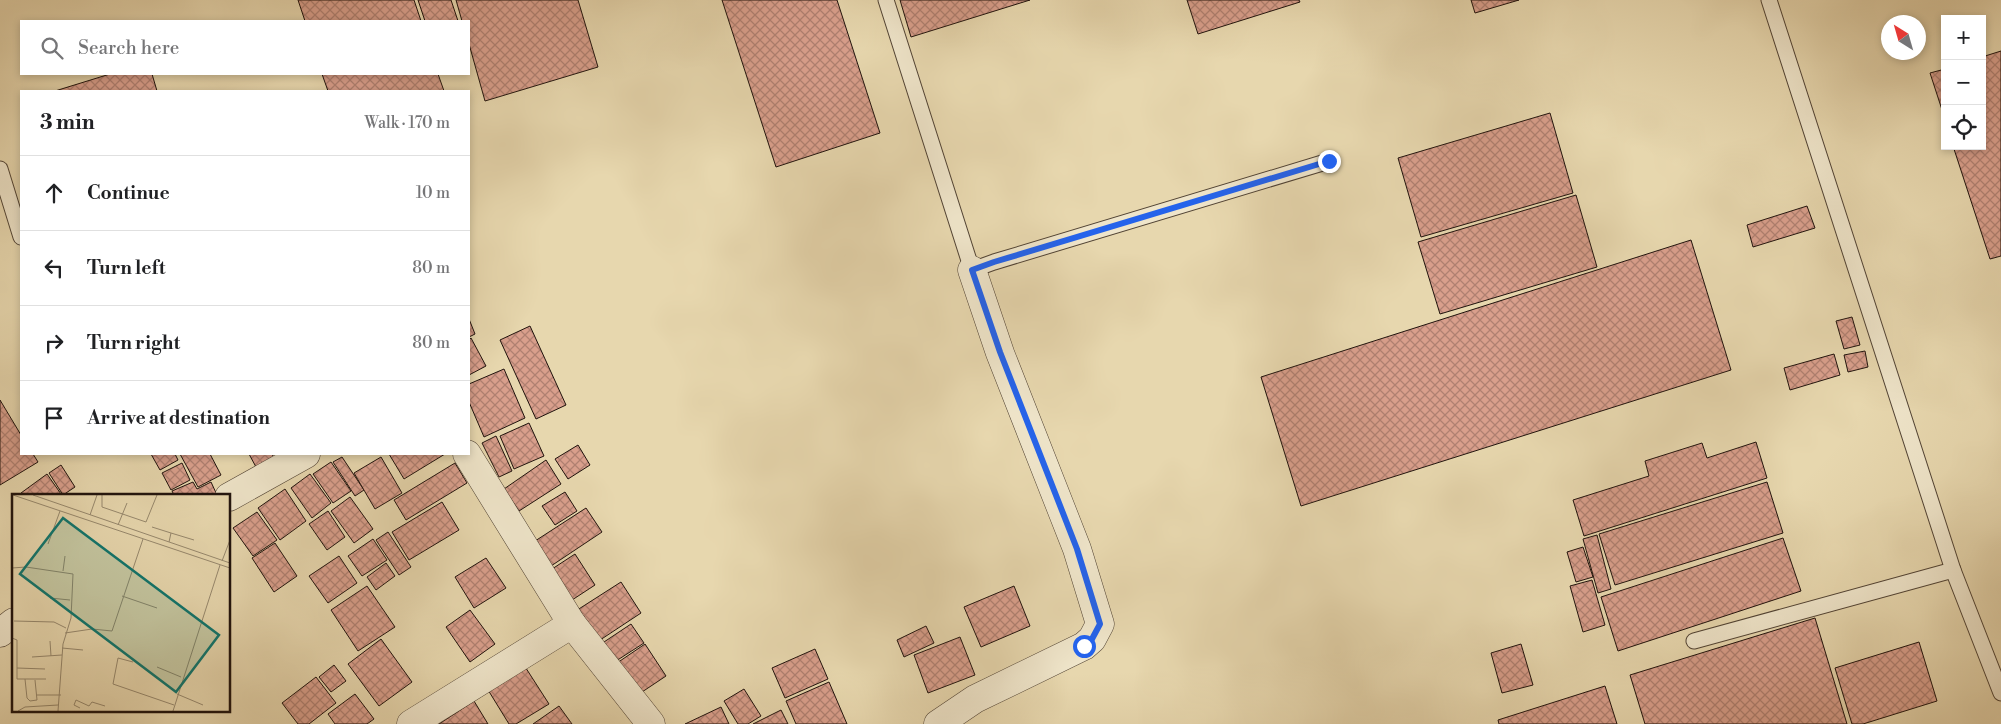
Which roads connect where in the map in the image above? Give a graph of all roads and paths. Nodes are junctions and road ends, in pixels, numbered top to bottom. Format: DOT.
graph roads {
  1 [pos="886,0"];
  2 [pos="1769,0"];
  3 [pos="1329,161"];
  4 [pos="0,169"];
  5 [pos="20,234"];
  6 [pos="972,270"];
  7 [pos="304,455"];
  8 [pos="468,455"];
  9 [pos="230,496"];
  10 [pos="1953,570"];
  11 [pos="12,624"];
  12 [pos="572,624"];
  13 [pos="0,633"];
  14 [pos="1694,642"];
  15 [pos="2001,694"];
  16 [pos="410,724"];
  17 [pos="651,724"];
  18 [pos="938,724"];
  1 -- 6 [label="lane"];
  2 -- 10 [label="lane"];
  3 -- 6 [label="lane"];
  4 -- 5 [label="lane"];
  6 -- 18 [label="street"];
  7 -- 9 [label="street"];
  8 -- 12 [label="street"];
  10 -- 14 [label="lane"];
  10 -- 15 [label="lane"];
  11 -- 13 [label="street"];
  12 -- 16 [label="street"];
  12 -- 17 [label="street"];
}
